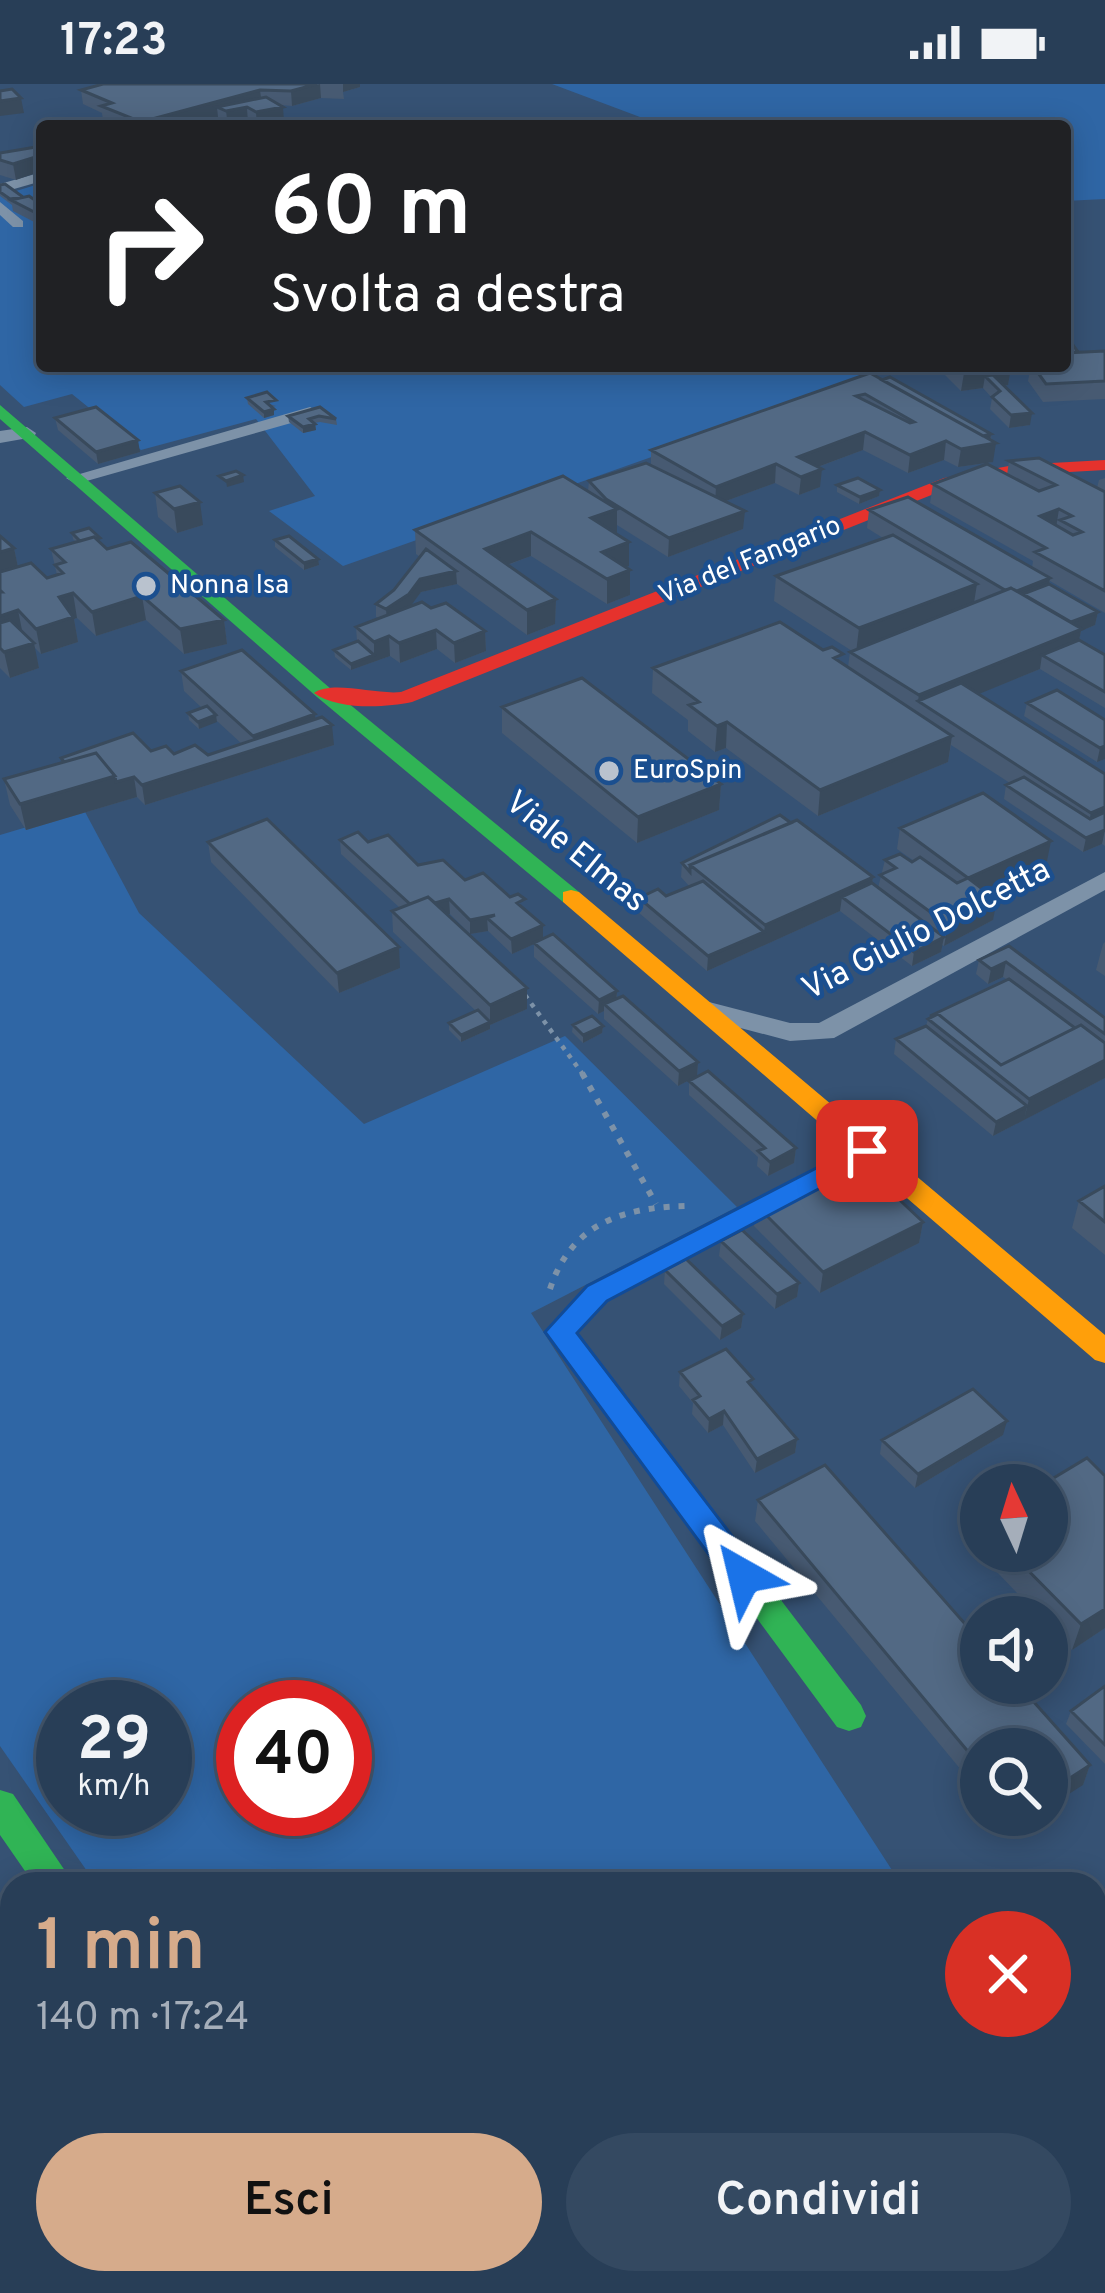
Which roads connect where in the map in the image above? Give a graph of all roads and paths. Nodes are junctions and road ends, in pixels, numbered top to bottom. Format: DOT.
graph roads {
  1 [pos="36,178"];
  2 [pos="0,189"];
  3 [pos="0,207"];
  4 [pos="18,224"];
  5 [pos="0,410"];
  6 [pos="310,412"];
  7 [pos="13,435"];
  8 [pos="1105,465"];
  9 [pos="76,478"];
  10 [pos="323,693"];
  11 [pos="405,698"];
  12 [pos="390,748"];
  13 [pos="1105,880"];
  14 [pos="514,984"];
  15 [pos="709,1011"];
  16 [pos="847,1162"];
  17 [pos="656,1204"];
  18 [pos="696,1206"];
  19 [pos="572,1320"];
  20 [pos="1105,1352"];
  21 [pos="849,1716"];
  22 [pos="0,1806"];
  23 [pos="47,1872"];
  1 -- 2 [label="street"];
  3 -- 4 [label="street"];
  5 -- 7 [label="main road, Viale Elmas"];
  6 -- 9 [label="street"];
  7 -- 9 [label="main road, Viale Elmas"];
  8 -- 11 [label="main road, Via del Fangario"];
  9 -- 10 [label="main road, Viale Elmas"];
  10 -- 11 [label="main road, Via del Fangario"];
  10 -- 12 [label="main road, Viale Elmas"];
  11 -- 12 [label="main road"];
  12 -- 15 [label="main road, Viale Elmas"];
  13 -- 15 [label="street, Via Giulio Dolcetta"];
  14 -- 17 [label="path"];
  15 -- 16 [label="main road, Viale Elmas"];
  16 -- 19 [label="main road"];
  16 -- 20 [label="main road, Viale Elmas"];
  17 -- 18 [label="path"];
  17 -- 19 [label="path"];
  19 -- 21 [label="main road"];
  22 -- 23 [label="main road"];
}
